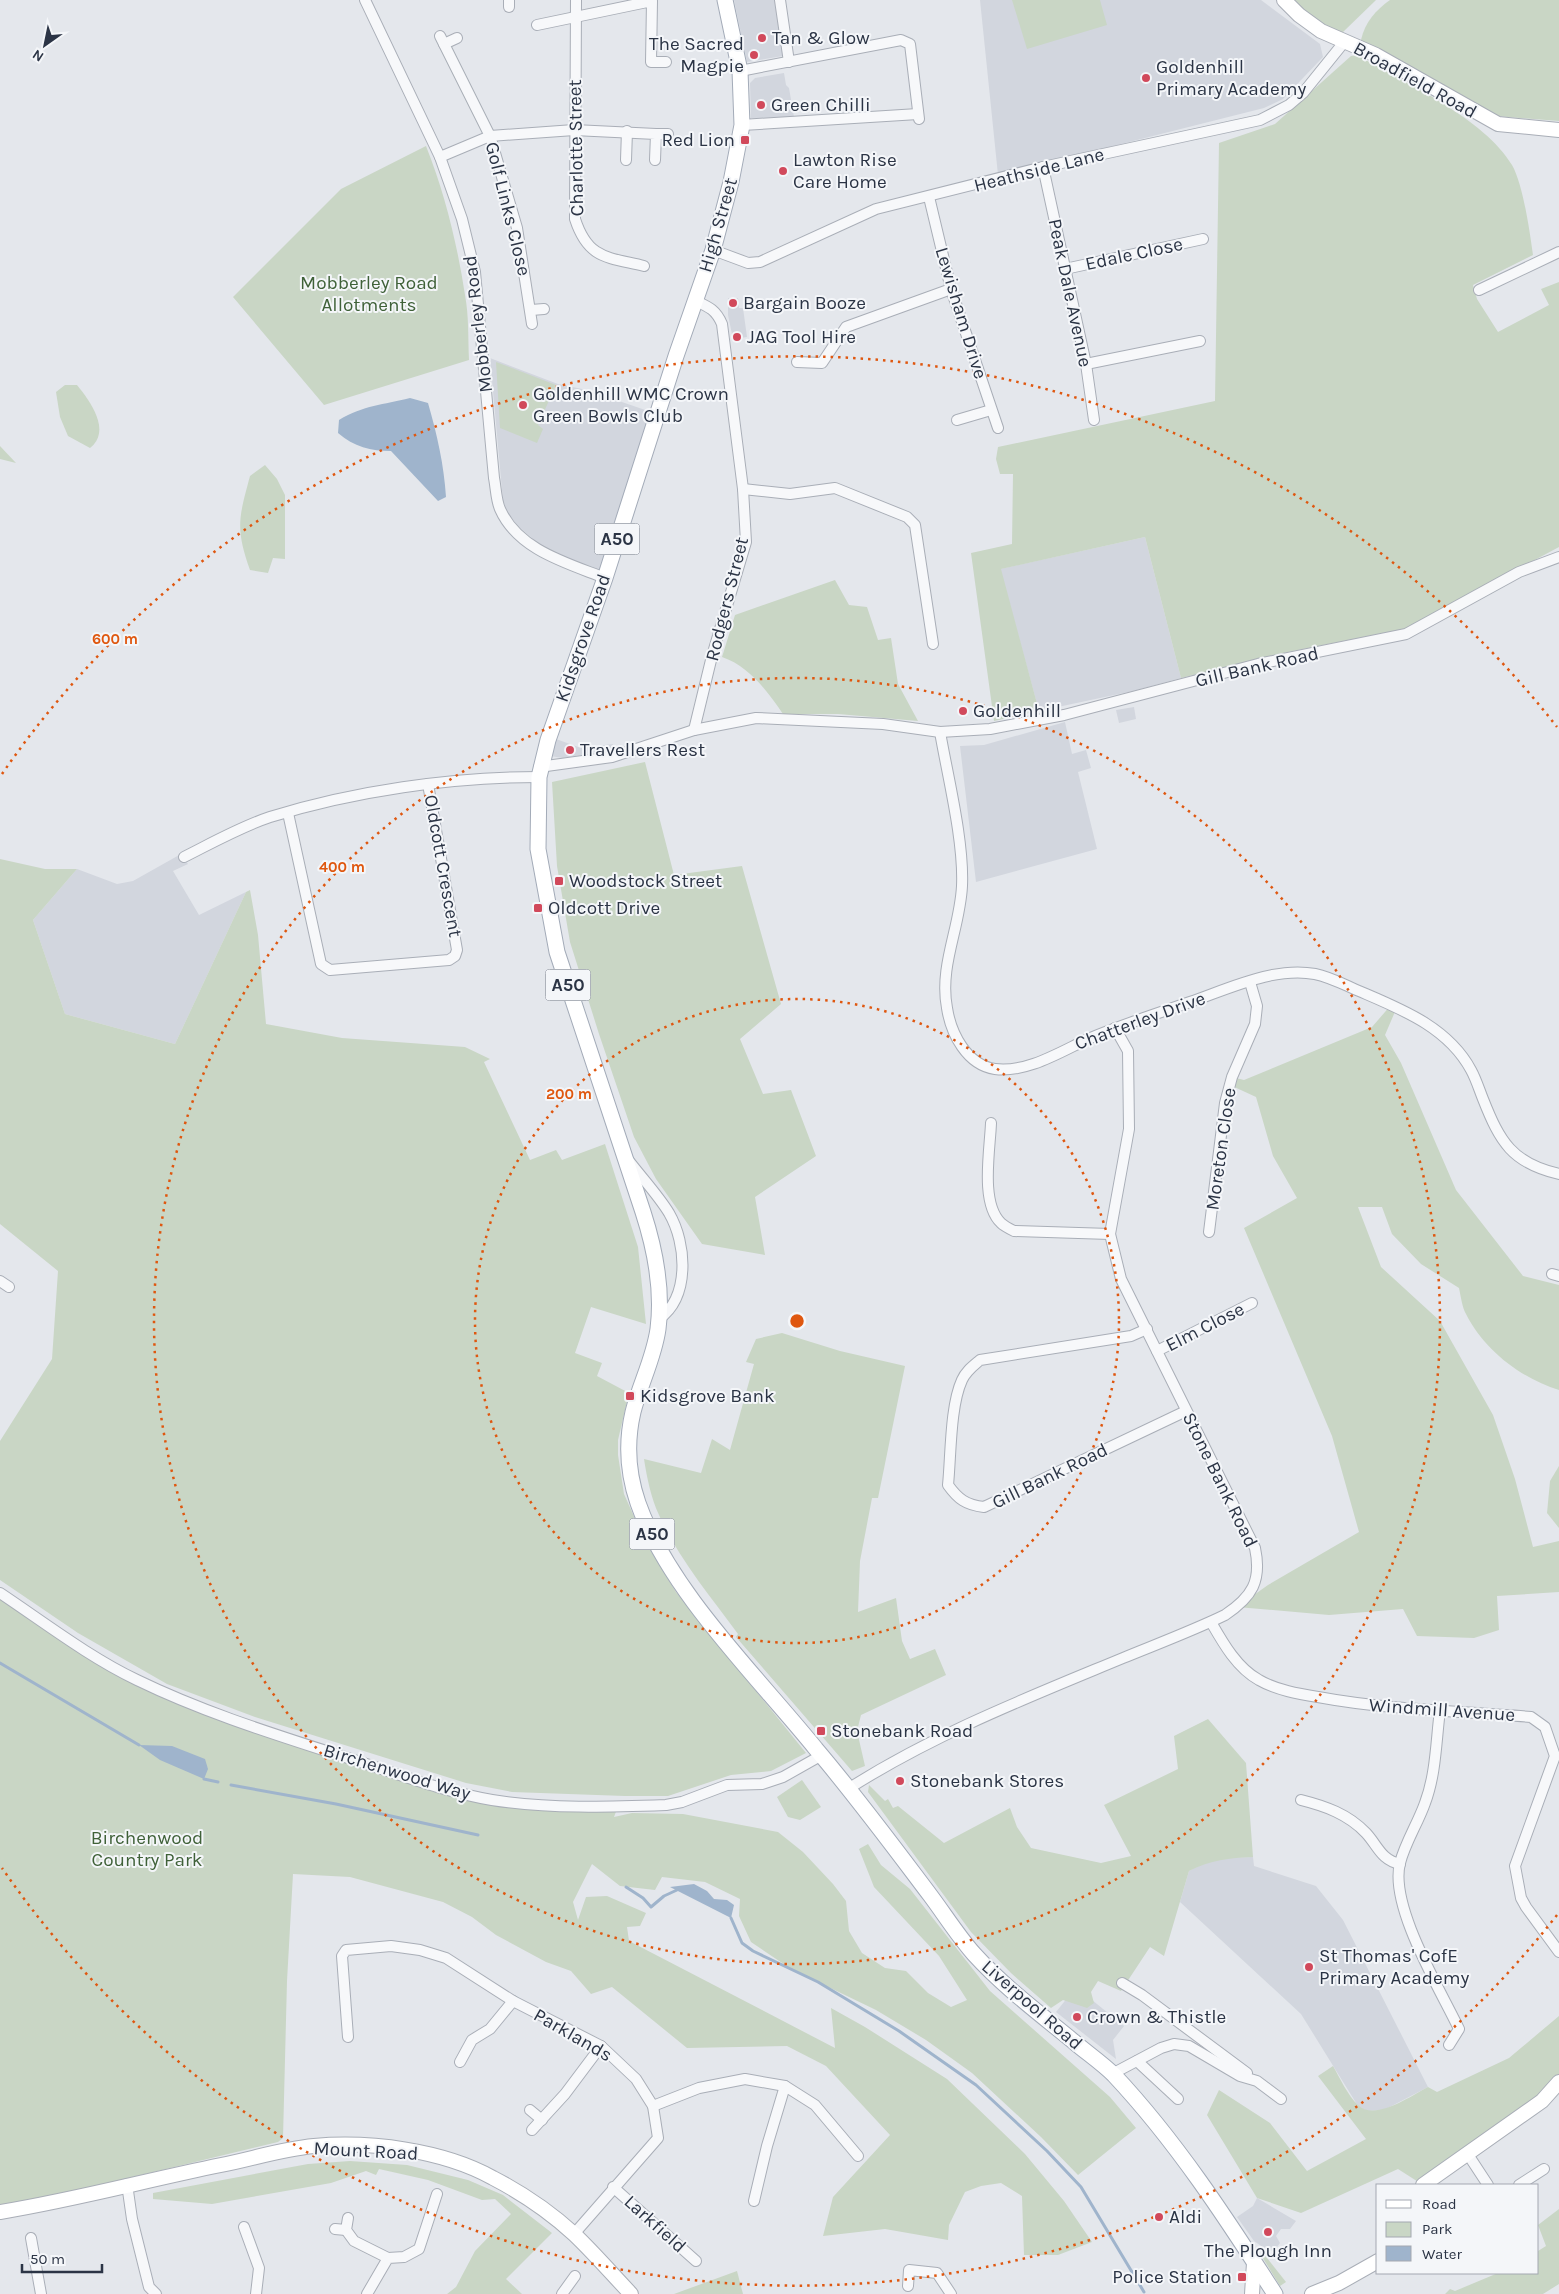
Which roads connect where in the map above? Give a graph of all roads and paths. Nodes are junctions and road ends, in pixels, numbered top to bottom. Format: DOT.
graph roads {
  1 [pos="364,0"];
  2 [pos="576,0"];
  3 [pos="725,0"];
  4 [pos="780,0"];
  5 [pos="1284,0"];
  6 [pos="575,15"];
  7 [pos="537,25"];
  8 [pos="457,38"];
  9 [pos="1345,42"];
  10 [pos="666,62"];
  11 [pos="788,62"];
  12 [pos="740,71"];
  13 [pos="742,126"];
  14 [pos="574,130"];
  15 [pos="1559,130"];
  16 [pos="627,131"];
  17 [pos="656,134"];
  18 [pos="668,134"];
  19 [pos="490,136"];
  20 [pos="440,156"];
  21 [pos="626,160"];
  22 [pos="655,160"];
  23 [pos="1043,168"];
  24 [pos="929,197"];
  25 [pos="1203,239"];
  26 [pos="713,250"];
  27 [pos="1559,252"];
  28 [pos="644,266"];
  29 [pos="1065,269"];
  30 [pos="950,289"];
  31 [pos="1480,290"];
  32 [pos="696,301"];
  33 [pos="544,309"];
  34 [pos="531,310"];
  35 [pos="532,324"];
  36 [pos="1200,341"];
  37 [pos="797,362"];
  38 [pos="1086,364"];
  39 [pos="991,410"];
  40 [pos="957,420"];
  41 [pos="1094,420"];
  42 [pos="998,428"];
  43 [pos="743,489"];
  44 [pos="1559,557"];
  45 [pos="605,578"];
  46 [pos="933,644"];
  47 [pos="694,730"];
  48 [pos="940,732"];
  49 [pos="539,772"];
  50 [pos="428,784"];
  51 [pos="288,813"];
  52 [pos="184,858"];
  53 [pos="1250,982"];
  54 [pos="1115,1028"];
  55 [pos="991,1123"];
  56 [pos="625,1156"];
  57 [pos="1559,1174"];
  58 [pos="1209,1232"];
  59 [pos="1110,1234"];
  60 [pos="0,1281"];
  61 [pos="9,1286"];
  62 [pos="1252,1303"];
  63 [pos="659,1319"];
  64 [pos="1147,1329"];
  65 [pos="1158,1352"];
  66 [pos="1186,1411"];
  67 [pos="0,1593"];
  68 [pos="1211,1622"];
  69 [pos="1440,1710"];
  70 [pos="1557,1751"];
  71 [pos="822,1756"];
  72 [pos="848,1789"];
  73 [pos="1300,1800"];
  74 [pos="1400,1864"];
  75 [pos="1559,1952"];
  76 [pos="1122,1983"];
  77 [pos="513,2001"];
  78 [pos="348,2037"];
  79 [pos="1449,2045"];
  80 [pos="601,2046"];
  81 [pos="1136,2061"];
  82 [pos="460,2062"];
  83 [pos="1112,2074"];
  84 [pos="1258,2081"];
  85 [pos="1559,2082"];
  86 [pos="785,2086"];
  87 [pos="1178,2099"];
  88 [pos="1281,2099"];
  89 [pos="653,2106"];
  90 [pos="530,2110"];
  91 [pos="542,2120"];
  92 [pos="532,2130"];
  93 [pos="1467,2153"];
  94 [pos="858,2156"];
  95 [pos="1544,2170"];
  96 [pos="127,2184"];
  97 [pos="1424,2184"];
  98 [pos="1487,2184"];
  99 [pos="1521,2184"];
  100 [pos="614,2187"];
  101 [pos="437,2194"];
  102 [pos="754,2201"];
  103 [pos="0,2212"];
  104 [pos="348,2218"];
  105 [pos="244,2227"];
  106 [pos="335,2229"];
  107 [pos="346,2230"];
  108 [pos="574,2234"];
  109 [pos="30,2238"];
  110 [pos="388,2258"];
  111 [pos="696,2261"];
  112 [pos="1376,2262"];
  113 [pos="1254,2263"];
  114 [pos="575,2276"];
  115 [pos="908,2286"];
  116 [pos="42,2294"];
  117 [pos="156,2294"];
  118 [pos="256,2294"];
  119 [pos="367,2294"];
  120 [pos="562,2294"];
  121 [pos="631,2294"];
  122 [pos="951,2294"];
  123 [pos="1252,2294"];
  124 [pos="1274,2294"];
  125 [pos="1312,2294"];
  1 -- 20 [label="street, Mobberley Road"];
  2 -- 6 [label="street, Charlotte Street"];
  3 -- 12 [label="main road, High Street / A50"];
  4 -- 11 [label="street"];
  5 -- 9 [label="street, Broadfield Road"];
  6 -- 7 [label="street"];
  6 -- 10 [label="street"];
  6 -- 14 [label="street, Charlotte Street"];
  8 -- 19 [label="street, Golf Links Close"];
  9 -- 15 [label="street, Broadfield Road"];
  9 -- 23 [label="street, Heathside Lane"];
  11 -- 12 [label="street"];
  11 -- 13 [label="street"];
  12 -- 13 [label="main road, High Street / A50"];
  13 -- 26 [label="main road, High Street / A50"];
  14 -- 16 [label="street"];
  14 -- 19 [label="street"];
  14 -- 28 [label="street, Charlotte Street"];
  16 -- 17 [label="street"];
  16 -- 21 [label="street"];
  17 -- 18 [label="street"];
  17 -- 22 [label="street"];
  19 -- 20 [label="street"];
  19 -- 34 [label="street, Golf Links Close"];
  20 -- 45 [label="street, Mobberley Road"];
  23 -- 24 [label="street, Heathside Lane"];
  23 -- 29 [label="street, Peak Dale Avenue"];
  24 -- 26 [label="street, Heathside Lane"];
  24 -- 30 [label="street, Lewisham Drive"];
  25 -- 29 [label="street, Edale Close"];
  26 -- 32 [label="main road, High Street / A50"];
  27 -- 31 [label="street"];
  29 -- 38 [label="street, Peak Dale Avenue"];
  30 -- 37 [label="street"];
  30 -- 39 [label="street, Lewisham Drive"];
  32 -- 43 [label="street, Rodgers Street"];
  32 -- 45 [label="main road, Kidsgrove Road / A50"];
  33 -- 34 [label="street"];
  34 -- 35 [label="street, Golf Links Close"];
  36 -- 38 [label="street"];
  38 -- 41 [label="street, Peak Dale Avenue"];
  39 -- 40 [label="street"];
  39 -- 42 [label="street, Lewisham Drive"];
  43 -- 46 [label="street"];
  43 -- 47 [label="street, Rodgers Street"];
  44 -- 48 [label="street, Gill Bank Road"];
  45 -- 49 [label="main road, Kidsgrove Road / A50"];
  47 -- 48 [label="street"];
  47 -- 49 [label="street"];
  48 -- 54 [label="street, Chatterley Drive"];
  49 -- 50 [label="street"];
  49 -- 56 [label="main road, A50"];
  50 -- 51 [label="street"];
  50 -- 51 [label="street, Oldcott Crescent"];
  51 -- 52 [label="street"];
  53 -- 54 [label="street, Chatterley Drive"];
  53 -- 57 [label="street, Chatterley Drive"];
  53 -- 58 [label="street, Moreton Close"];
  54 -- 59 [label="street, Stone Bank Road"];
  55 -- 59 [label="street"];
  56 -- 63 [label="main road, A50"];
  56 -- 63 [label="street"];
  59 -- 64 [label="street, Stone Bank Road"];
  60 -- 61 [label="street"];
  62 -- 65 [label="street, Elm Close"];
  63 -- 71 [label="main road, Liverpool Road / A50"];
  64 -- 65 [label="street, Stone Bank Road"];
  64 -- 66 [label="street, Gill Bank Road"];
  65 -- 66 [label="street, Stone Bank Road"];
  66 -- 68 [label="street, Stone Bank Road"];
  67 -- 71 [label="street, Birchenwood Way"];
  68 -- 69 [label="street, Windmill Avenue"];
  68 -- 72 [label="street, Stone Bank Road"];
  69 -- 70 [label="street, Windmill Avenue"];
  69 -- 74 [label="street"];
  70 -- 75 [label="street, Windmill Avenue"];
  71 -- 72 [label="main road, Liverpool Road / A50"];
  72 -- 83 [label="main road, Liverpool Road / A50"];
  73 -- 74 [label="street"];
  74 -- 79 [label="street"];
  76 -- 84 [label="street"];
  77 -- 78 [label="street, Parklands"];
  77 -- 80 [label="street, Parklands"];
  77 -- 82 [label="street"];
  80 -- 89 [label="street, Parklands"];
  80 -- 91 [label="street"];
  81 -- 83 [label="street"];
  81 -- 84 [label="street"];
  81 -- 87 [label="street"];
  83 -- 113 [label="main road, Liverpool Road / A50"];
  84 -- 88 [label="street"];
  85 -- 93 [label="street"];
  86 -- 89 [label="street"];
  86 -- 94 [label="street"];
  86 -- 102 [label="street"];
  89 -- 100 [label="street, Parklands"];
  90 -- 91 [label="street"];
  91 -- 92 [label="street"];
  93 -- 97 [label="street"];
  93 -- 98 [label="street"];
  95 -- 99 [label="street"];
  96 -- 103 [label="street, Mount Road"];
  96 -- 108 [label="street, Mount Road"];
  96 -- 117 [label="street"];
  100 -- 108 [label="street, Parklands"];
  100 -- 111 [label="street, Larkfield"];
  101 -- 110 [label="street"];
  104 -- 107 [label="street"];
  105 -- 118 [label="street"];
  106 -- 107 [label="street"];
  107 -- 110 [label="street"];
  108 -- 121 [label="street, Mount Road"];
  109 -- 116 [label="street"];
  110 -- 119 [label="street"];
  112 -- 125 [label="street"];
  113 -- 123 [label="street"];
  113 -- 124 [label="main road, Liverpool Road / A50"];
  114 -- 120 [label="street"];
  115 -- 122 [label="street"];
}
